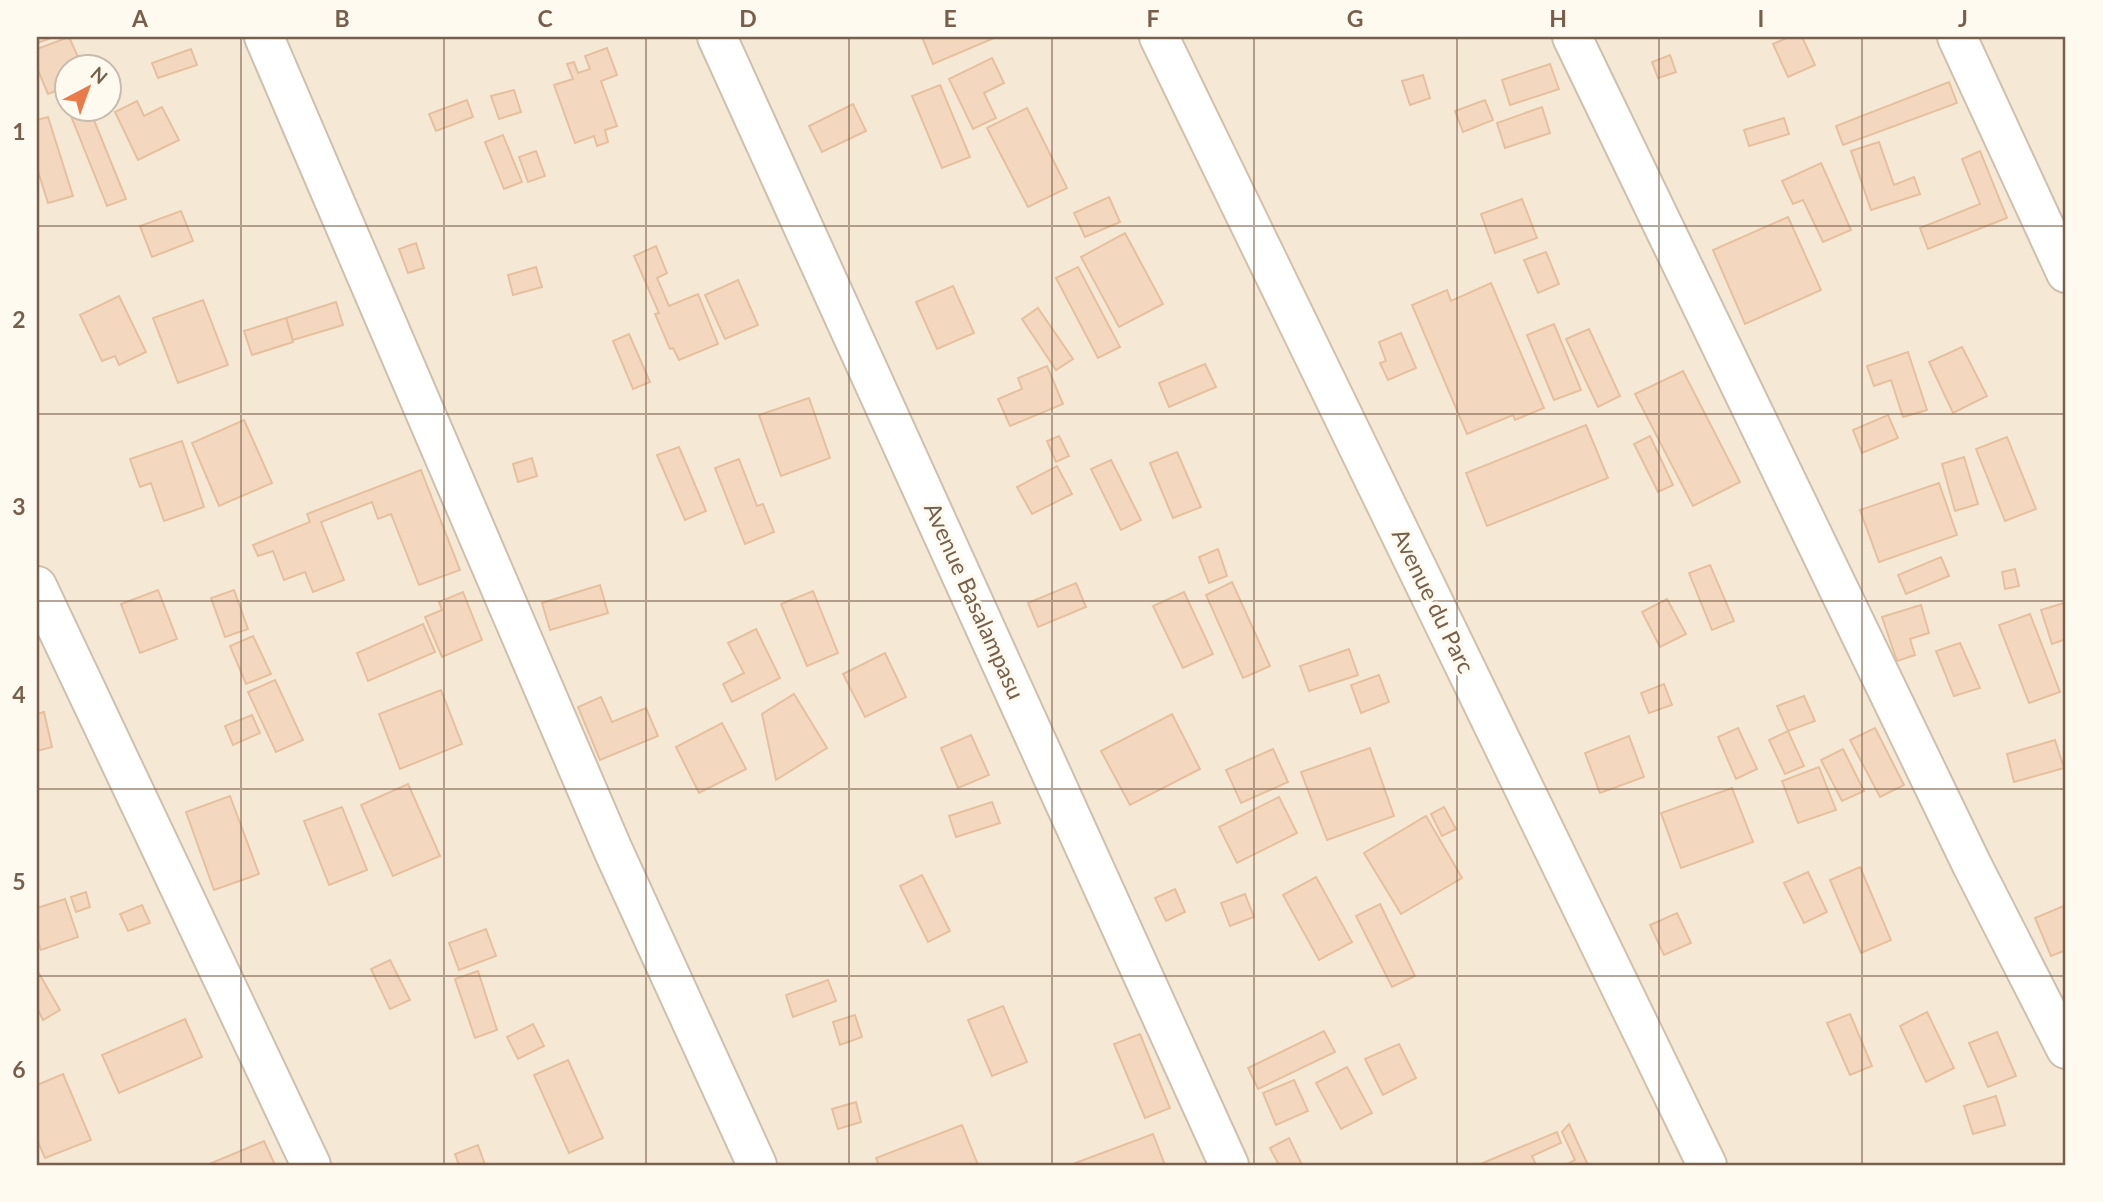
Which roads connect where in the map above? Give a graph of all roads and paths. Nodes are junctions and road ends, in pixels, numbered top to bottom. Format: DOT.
graph roads {
  1 [pos="264,37"];
  2 [pos="717,37"];
  3 [pos="1159,37"];
  4 [pos="1572,37"];
  5 [pos="1957,37"];
  6 [pos="2066,273"];
  7 [pos="37,586"];
  8 [pos="2066,1049"];
  9 [pos="311,1165"];
  10 [pos="757,1165"];
  11 [pos="1229,1165"];
  12 [pos="1707,1165"];
  1 -- 10 [label="street"];
  2 -- 11 [label="street, Avenue Basalampasu"];
  3 -- 12 [label="street, Avenue du Parc"];
  4 -- 8 [label="street"];
  5 -- 6 [label="street"];
  7 -- 9 [label="street"];
}
